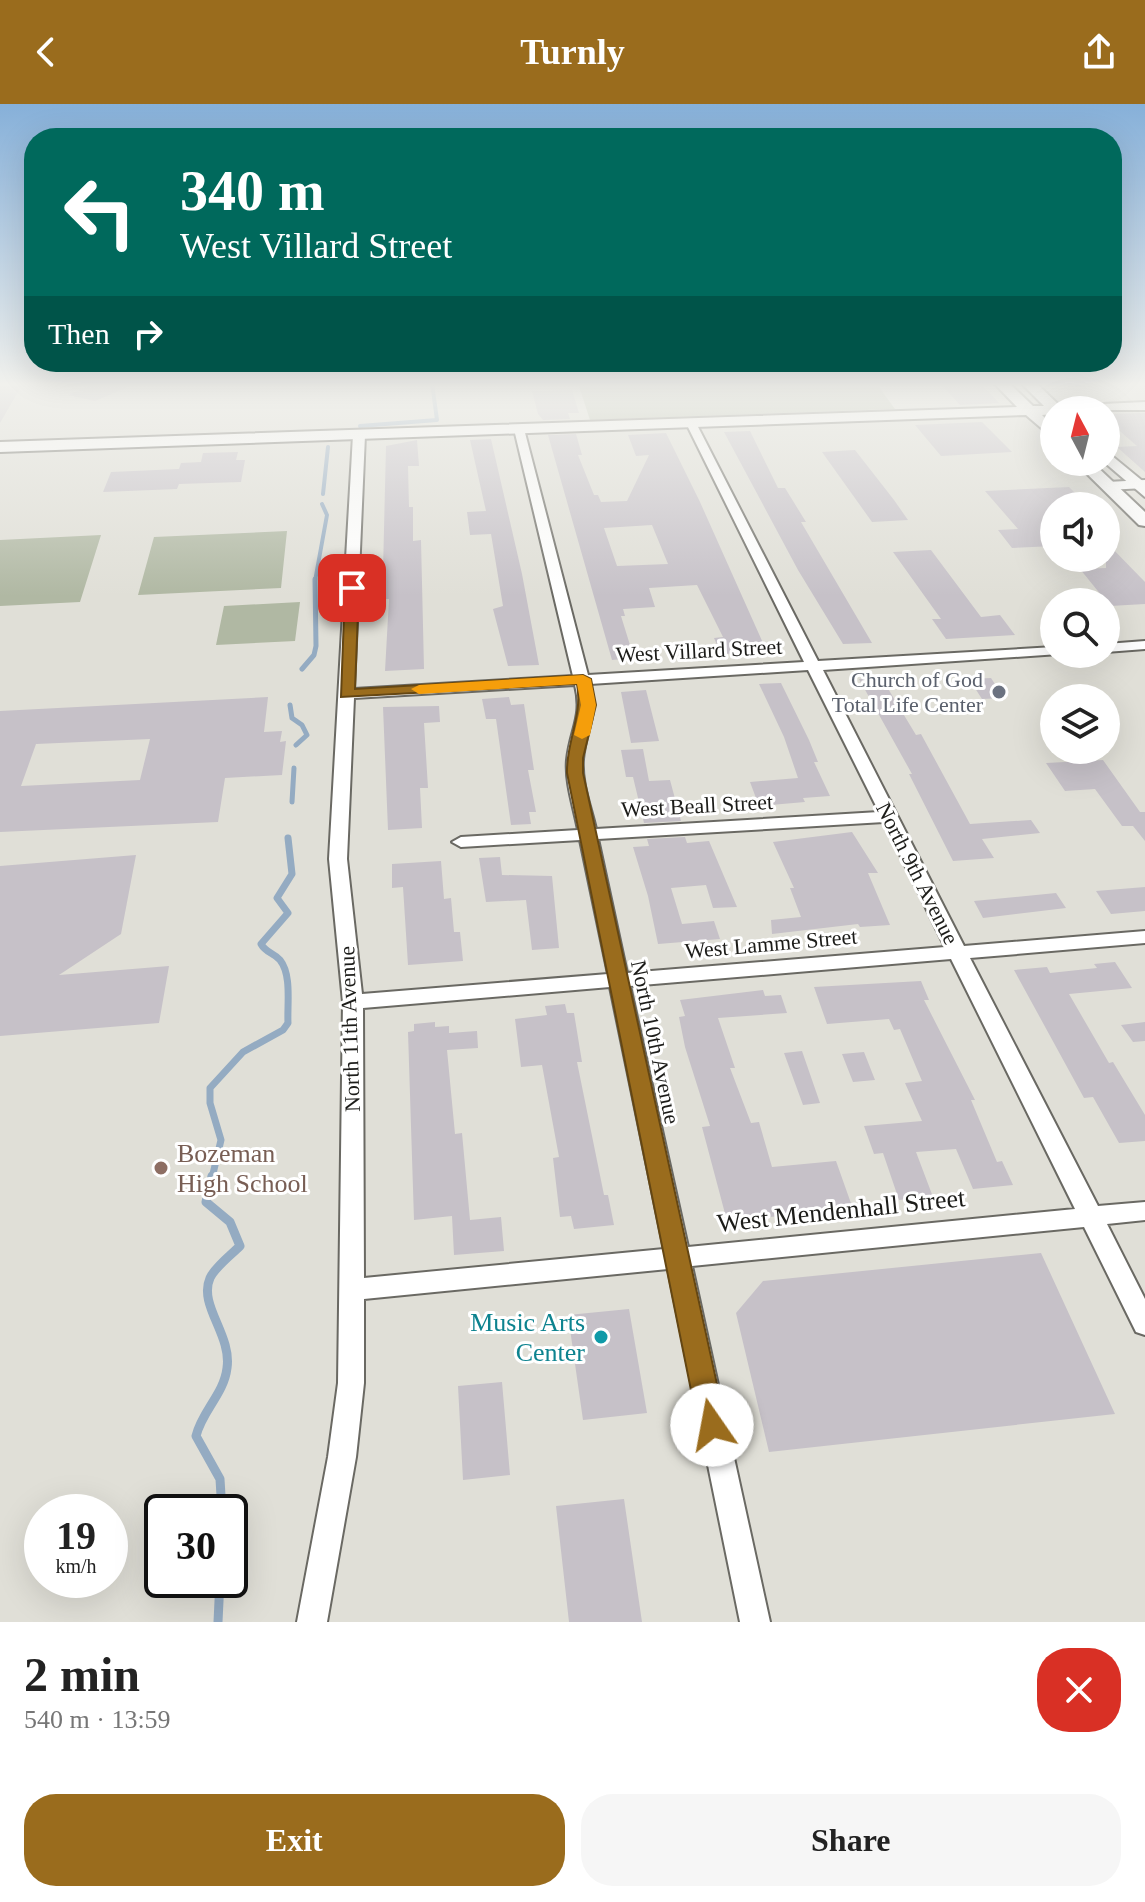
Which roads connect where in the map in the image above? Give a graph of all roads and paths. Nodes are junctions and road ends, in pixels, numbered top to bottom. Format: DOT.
graph roads {
  1 [pos="358,454"];
  2 [pos="525,454"];
  3 [pos="707,454"];
  4 [pos="1120,468"];
  5 [pos="1097,476"];
  6 [pos="1107,486"];
  7 [pos="1142,487"];
  8 [pos="1145,521"];
  9 [pos="1145,645"];
  10 [pos="1120,647"];
  11 [pos="1040,652"];
  12 [pos="815,665"];
  13 [pos="583,679"];
  14 [pos="347,694"];
  15 [pos="888,817"];
  16 [pos="586,835"];
  17 [pos="461,842"];
  18 [pos="1145,937"];
  19 [pos="959,953"];
  20 [pos="619,980"];
  21 [pos="353,1002"];
  22 [pos="1145,1211"];
  23 [pos="1090,1216"];
  24 [pos="677,1257"];
  25 [pos="352,1290"];
  26 [pos="1145,1324"];
  27 [pos="312,1622"];
  28 [pos="755,1622"];
  1 -- 14 [label="street, North 11th Avenue"];
  2 -- 13 [label="street, North 10th Avenue"];
  3 -- 12 [label="street, North 9th Avenue"];
  4 -- 7 [label="main road"];
  5 -- 6 [label="main road"];
  6 -- 7 [label="street"];
  6 -- 8 [label="main road"];
  9 -- 10 [label="street"];
  11 -- 12 [label="street, West Villard Street"];
  12 -- 13 [label="street, West Villard Street"];
  12 -- 15 [label="street, North 9th Avenue"];
  13 -- 14 [label="street, West Villard Street"];
  13 -- 16 [label="street, North 10th Avenue"];
  14 -- 21 [label="street, North 11th Avenue"];
  15 -- 16 [label="street, West Beall Street"];
  15 -- 19 [label="street, North 9th Avenue"];
  16 -- 17 [label="street, West Beall Street"];
  16 -- 20 [label="street, North 10th Avenue"];
  18 -- 19 [label="street, West Lamme Street"];
  19 -- 20 [label="street, West Lamme Street"];
  19 -- 23 [label="street, North 9th Avenue"];
  20 -- 21 [label="street, West Lamme Street"];
  20 -- 24 [label="street, North 10th Avenue"];
  21 -- 25 [label="street, North 11th Avenue"];
  22 -- 23 [label="street, West Mendenhall Street"];
  23 -- 24 [label="street, West Mendenhall Street"];
  23 -- 26 [label="street, North 9th Avenue"];
  24 -- 25 [label="street, West Mendenhall Street"];
  24 -- 28 [label="street, North 10th Avenue"];
  25 -- 27 [label="street, North 11th Avenue"];
}
